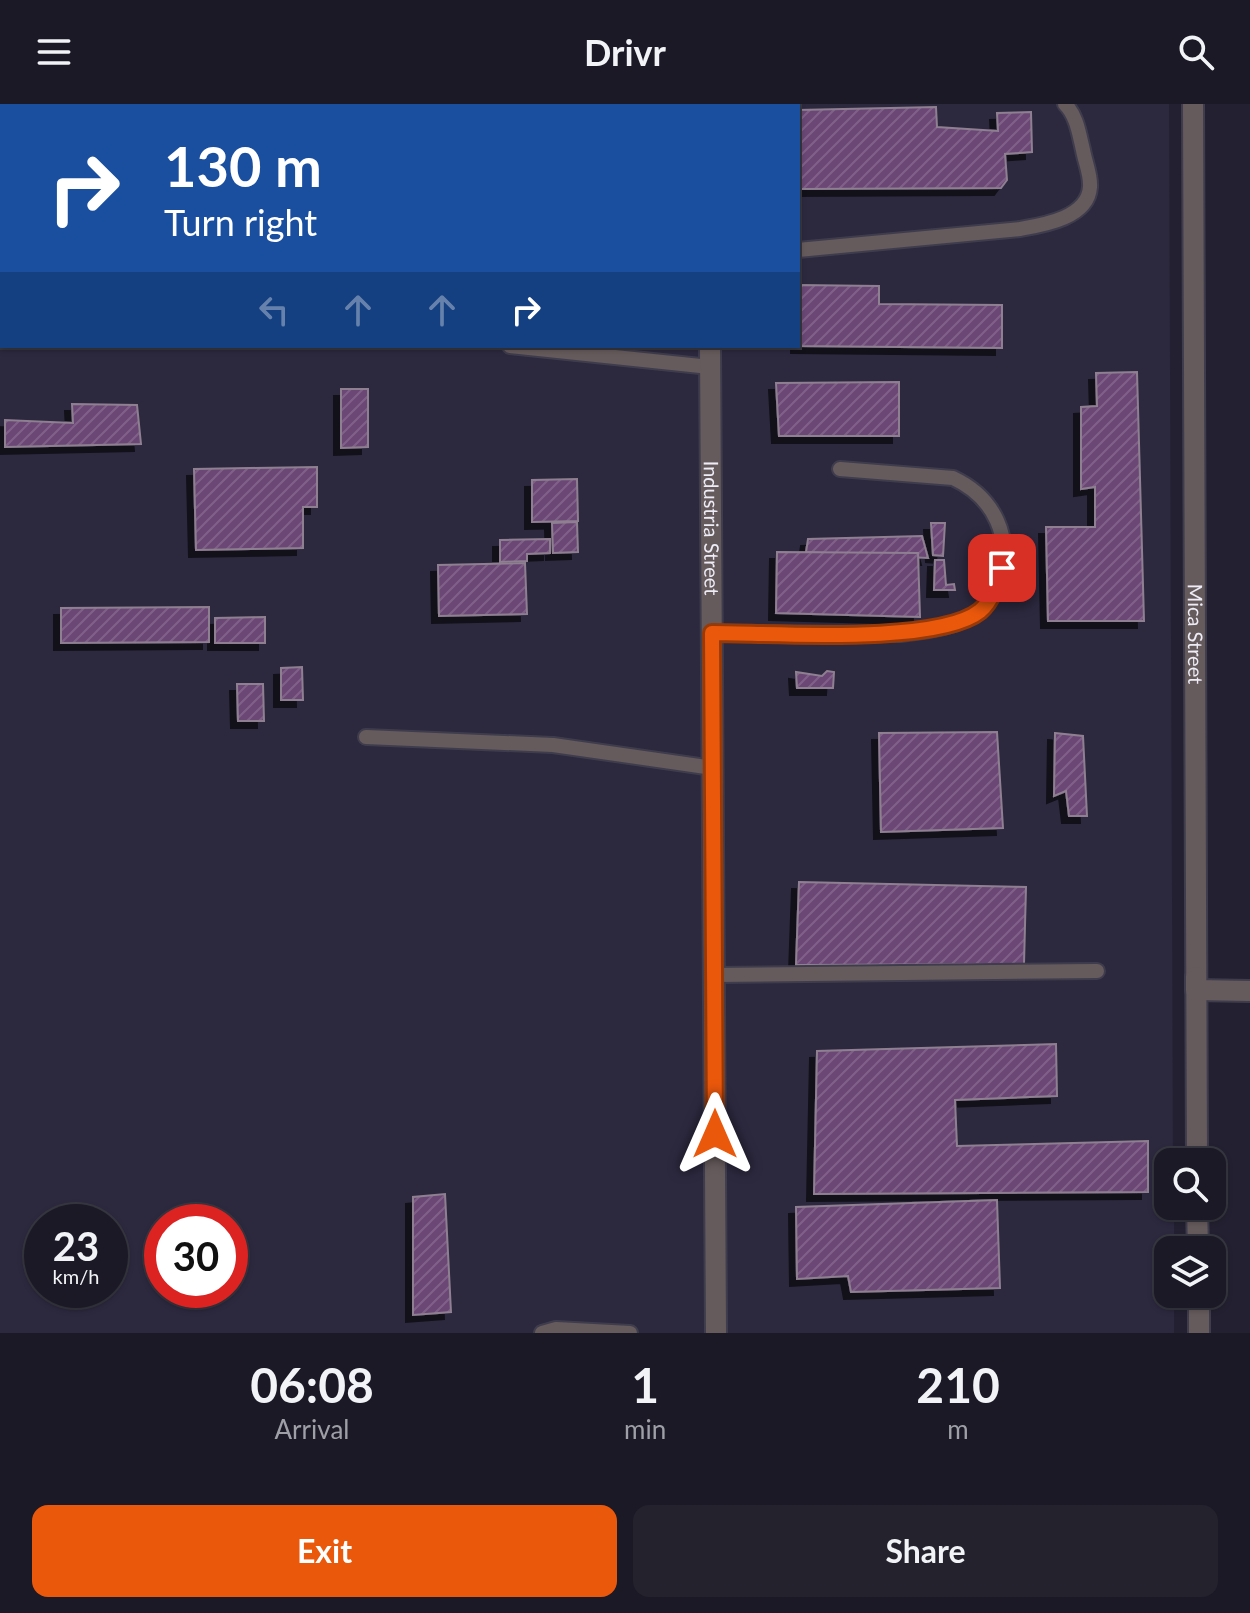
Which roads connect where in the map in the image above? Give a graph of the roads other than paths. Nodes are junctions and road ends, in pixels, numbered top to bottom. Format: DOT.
graph roads {
  1 [pos="1065,104"];
  2 [pos="1193,104"];
  3 [pos="800,250"];
  4 [pos="550,348"];
  5 [pos="710,356"];
  6 [pos="840,469"];
  7 [pos="712,633"];
  8 [pos="366,737"];
  9 [pos="713,768"];
  10 [pos="1097,971"];
  11 [pos="714,975"];
  12 [pos="1196,990"];
  13 [pos="1250,991"];
  14 [pos="1197,1148"];
  15 [pos="1199,1308"];
  16 [pos="542,1333"];
  17 [pos="630,1333"];
  18 [pos="716,1333"];
  19 [pos="1199,1333"];
  1 -- 3 [label="lane"];
  2 -- 12 [label="street, Mica Street"];
  4 -- 5 [label="lane"];
  5 -- 7 [label="street, Industria Street"];
  6 -- 7 [label="lane"];
  7 -- 9 [label="street, Industria Street"];
  8 -- 9 [label="lane"];
  9 -- 11 [label="street, Industria Street"];
  10 -- 11 [label="lane"];
  11 -- 18 [label="street, Industria Street"];
  12 -- 13 [label="street"];
  12 -- 14 [label="street, Mica Street"];
  15 -- 19 [label="street"];
  16 -- 17 [label="lane"];
}
